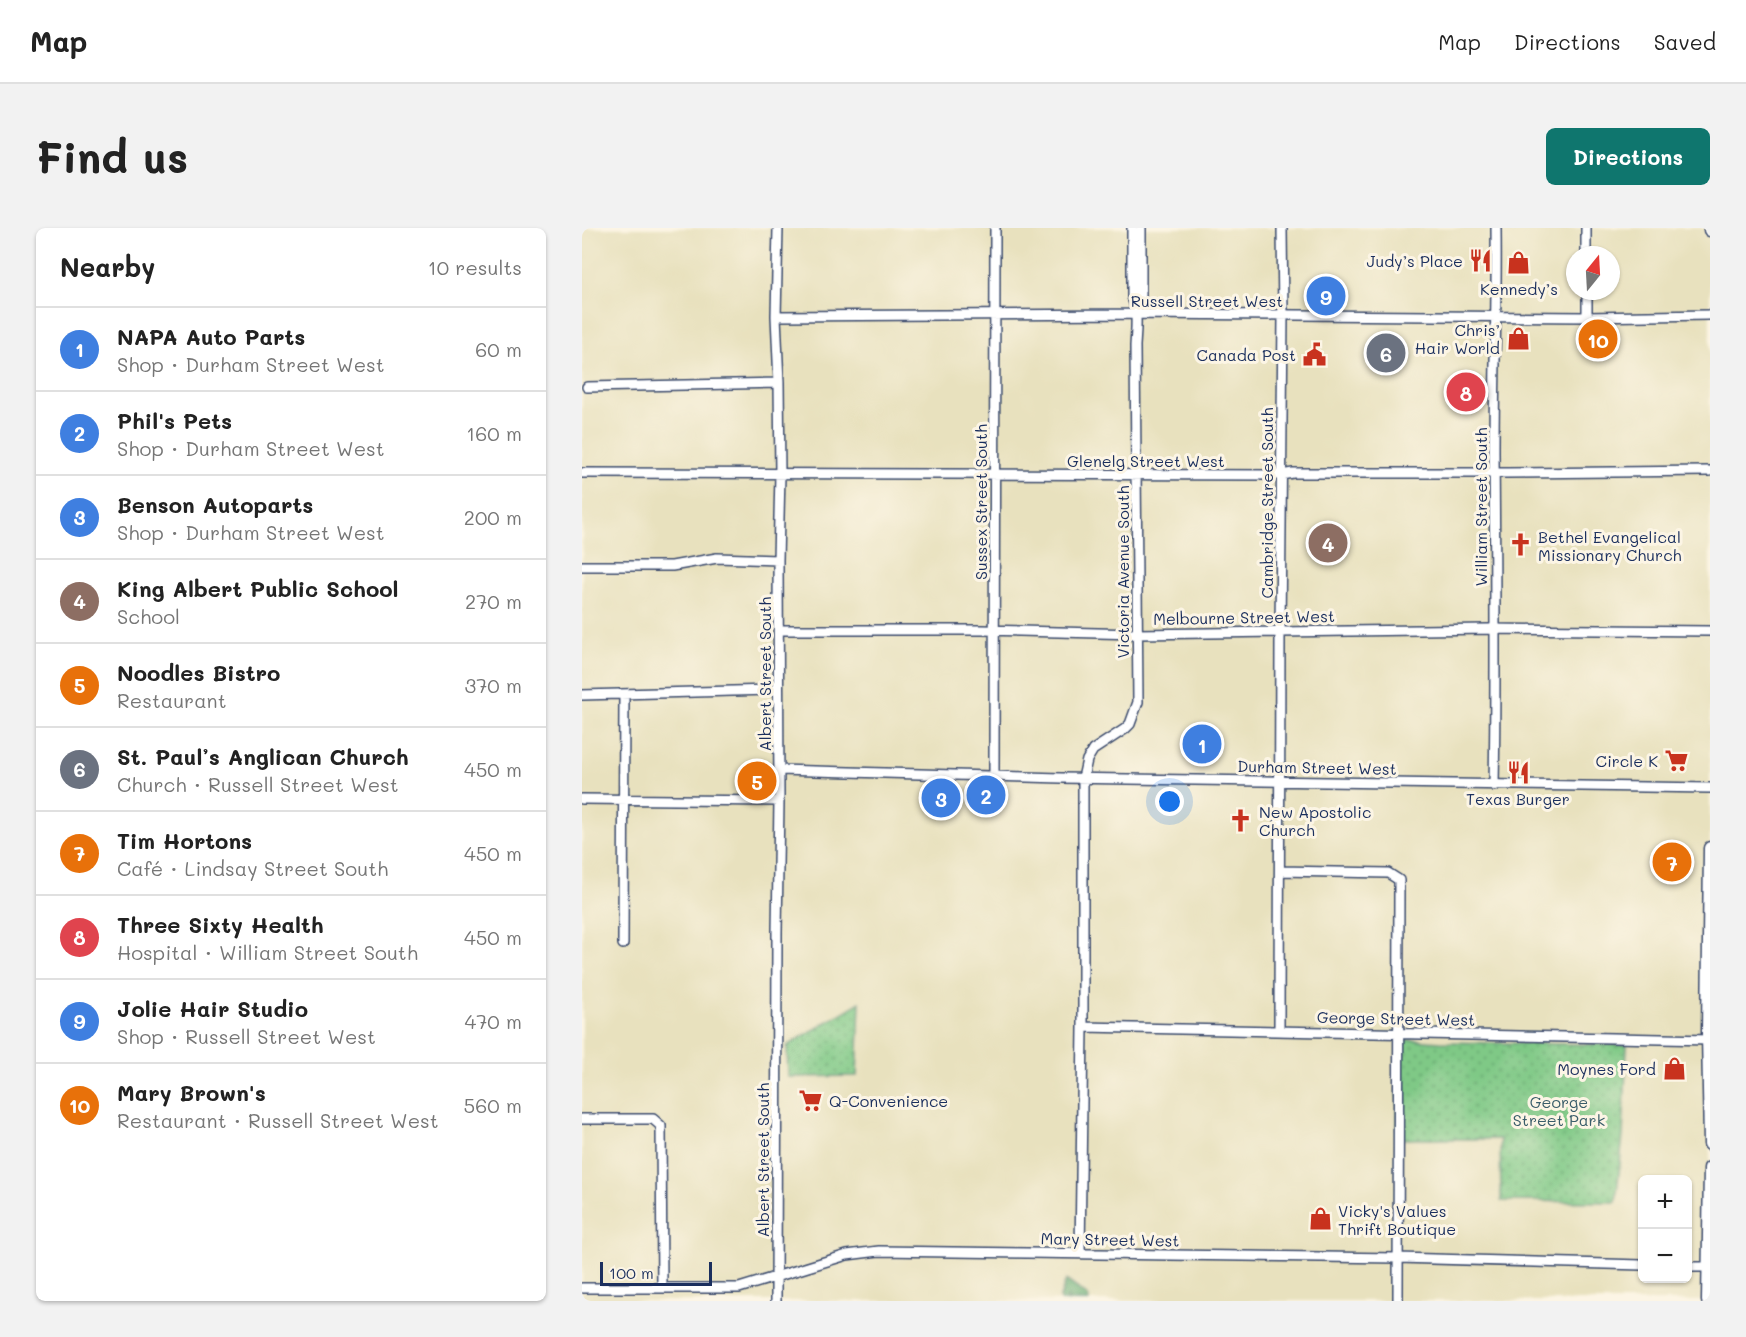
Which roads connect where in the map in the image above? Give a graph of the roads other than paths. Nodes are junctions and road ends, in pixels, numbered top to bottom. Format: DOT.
graph roads {
  1 [pos="778,228"];
  2 [pos="996,228"];
  3 [pos="1132,228"];
  4 [pos="1141,228"];
  5 [pos="1282,228"];
  6 [pos="1496,228"];
  7 [pos="1586,228"];
  8 [pos="1586,246"];
  9 [pos="1587,300"];
  10 [pos="1136,311"];
  11 [pos="995,315"];
  12 [pos="1283,315"];
  13 [pos="1710,315"];
  14 [pos="776,316"];
  15 [pos="1497,316"];
  16 [pos="1587,317"];
  17 [pos="779,383"];
  18 [pos="587,387"];
  19 [pos="1710,471"];
  20 [pos="582,473"];
  21 [pos="994,473"];
  22 [pos="1495,473"];
  23 [pos="780,474"];
  24 [pos="1137,474"];
  25 [pos="1281,475"];
  26 [pos="778,560"];
  27 [pos="582,566"];
  28 [pos="1496,629"];
  29 [pos="779,630"];
  30 [pos="994,630"];
  31 [pos="1280,631"];
  32 [pos="1710,631"];
  33 [pos="1137,634"];
  34 [pos="778,689"];
  35 [pos="624,694"];
  36 [pos="582,695"];
  37 [pos="779,770"];
  38 [pos="994,775"];
  39 [pos="1083,778"];
  40 [pos="1280,780"];
  41 [pos="1494,786"];
  42 [pos="1710,788"];
  43 [pos="582,799"];
  44 [pos="623,800"];
  45 [pos="779,801"];
  46 [pos="1710,848"];
  47 [pos="1280,871"];
  48 [pos="623,944"];
  49 [pos="1083,1027"];
  50 [pos="1279,1031"];
  51 [pos="1399,1032"];
  52 [pos="1709,1040"];
  53 [pos="582,1119"];
  54 [pos="1710,1144"];
  55 [pos="1710,1168"];
  56 [pos="1080,1253"];
  57 [pos="1398,1258"];
  58 [pos="1638,1265"];
  59 [pos="1692,1267"];
  60 [pos="1709,1267"];
  61 [pos="776,1278"];
  62 [pos="582,1288"];
  63 [pos="662,1288"];
  64 [pos="776,1301"];
  65 [pos="1398,1301"];
  66 [pos="1708,1301"];
  1 -- 14 [label="street, Albert Street South"];
  2 -- 11 [label="street, Sussex Street South"];
  3 -- 10 [label="street, Victoria Avenue South"];
  4 -- 10 [label="street, Victoria Avenue South"];
  5 -- 12 [label="street, Cambridge Street South"];
  6 -- 15 [label="street, William Street South"];
  7 -- 8 [label="street"];
  9 -- 16 [label="street"];
  10 -- 11 [label="street, Russell Street West"];
  10 -- 12 [label="street, Russell Street West"];
  10 -- 24 [label="street, Victoria Avenue South"];
  11 -- 14 [label="street, Russell Street West"];
  11 -- 21 [label="street, Sussex Street South"];
  12 -- 15 [label="street, Russell Street West"];
  12 -- 25 [label="street, Cambridge Street South"];
  13 -- 16 [label="street, Russell Street West"];
  14 -- 17 [label="street, Albert Street South"];
  15 -- 16 [label="street, Russell Street West"];
  15 -- 22 [label="street, William Street South"];
  17 -- 18 [label="street"];
  17 -- 23 [label="street, Albert Street South"];
  19 -- 22 [label="street, Glenelg Street West"];
  20 -- 23 [label="street, Glenelg Street West"];
  21 -- 23 [label="street, Glenelg Street West"];
  21 -- 24 [label="street, Glenelg Street West"];
  21 -- 30 [label="street, Sussex Street South"];
  22 -- 25 [label="street, Glenelg Street West"];
  22 -- 28 [label="street, William Street South"];
  23 -- 26 [label="street, Albert Street South"];
  24 -- 25 [label="street, Glenelg Street West"];
  24 -- 33 [label="street, Victoria Avenue South"];
  25 -- 31 [label="street, Cambridge Street South"];
  26 -- 27 [label="street"];
  26 -- 29 [label="street, Albert Street South"];
  28 -- 31 [label="street, Melbourne Street West"];
  28 -- 32 [label="street, Melbourne Street West"];
  28 -- 41 [label="street, William Street South"];
  29 -- 30 [label="street, Melbourne Street West"];
  29 -- 34 [label="street, Albert Street South"];
  30 -- 33 [label="street, Melbourne Street West"];
  30 -- 38 [label="street, Sussex Street South"];
  31 -- 33 [label="street, Melbourne Street West"];
  31 -- 40 [label="street, Cambridge Street South"];
  33 -- 39 [label="street, Victoria Avenue South"];
  34 -- 35 [label="street"];
  34 -- 37 [label="street, Albert Street South"];
  35 -- 36 [label="street"];
  35 -- 44 [label="street"];
  37 -- 38 [label="street, Durham Street West"];
  37 -- 45 [label="street, Albert Street South"];
  38 -- 39 [label="street, Durham Street West"];
  39 -- 40 [label="street, Durham Street West"];
  39 -- 49 [label="street, Victoria Avenue South"];
  40 -- 41 [label="street, Durham Street West"];
  40 -- 47 [label="street, Cambridge Street South"];
  41 -- 42 [label="street, Durham Street West"];
  43 -- 44 [label="street"];
  44 -- 45 [label="street"];
  44 -- 48 [label="street"];
  45 -- 61 [label="street, Albert Street South"];
  46 -- 52 [label="main road"];
  47 -- 50 [label="street, Cambridge Street South"];
  47 -- 51 [label="street"];
  49 -- 50 [label="street, George Street West"];
  49 -- 56 [label="street, Victoria Avenue South"];
  50 -- 51 [label="street, George Street West"];
  51 -- 52 [label="street, George Street West"];
  51 -- 57 [label="street"];
  52 -- 54 [label="main road"];
  53 -- 63 [label="street"];
  55 -- 60 [label="main road"];
  56 -- 57 [label="street, Mary Street West"];
  56 -- 61 [label="street, Mary Street West"];
  57 -- 58 [label="street, Mary Street West"];
  57 -- 65 [label="street"];
  59 -- 60 [label="street"];
  60 -- 66 [label="main road"];
  61 -- 63 [label="street, Mary Street West"];
  61 -- 64 [label="street, Albert Street South"];
  62 -- 63 [label="street, Mary Street West"];
}
